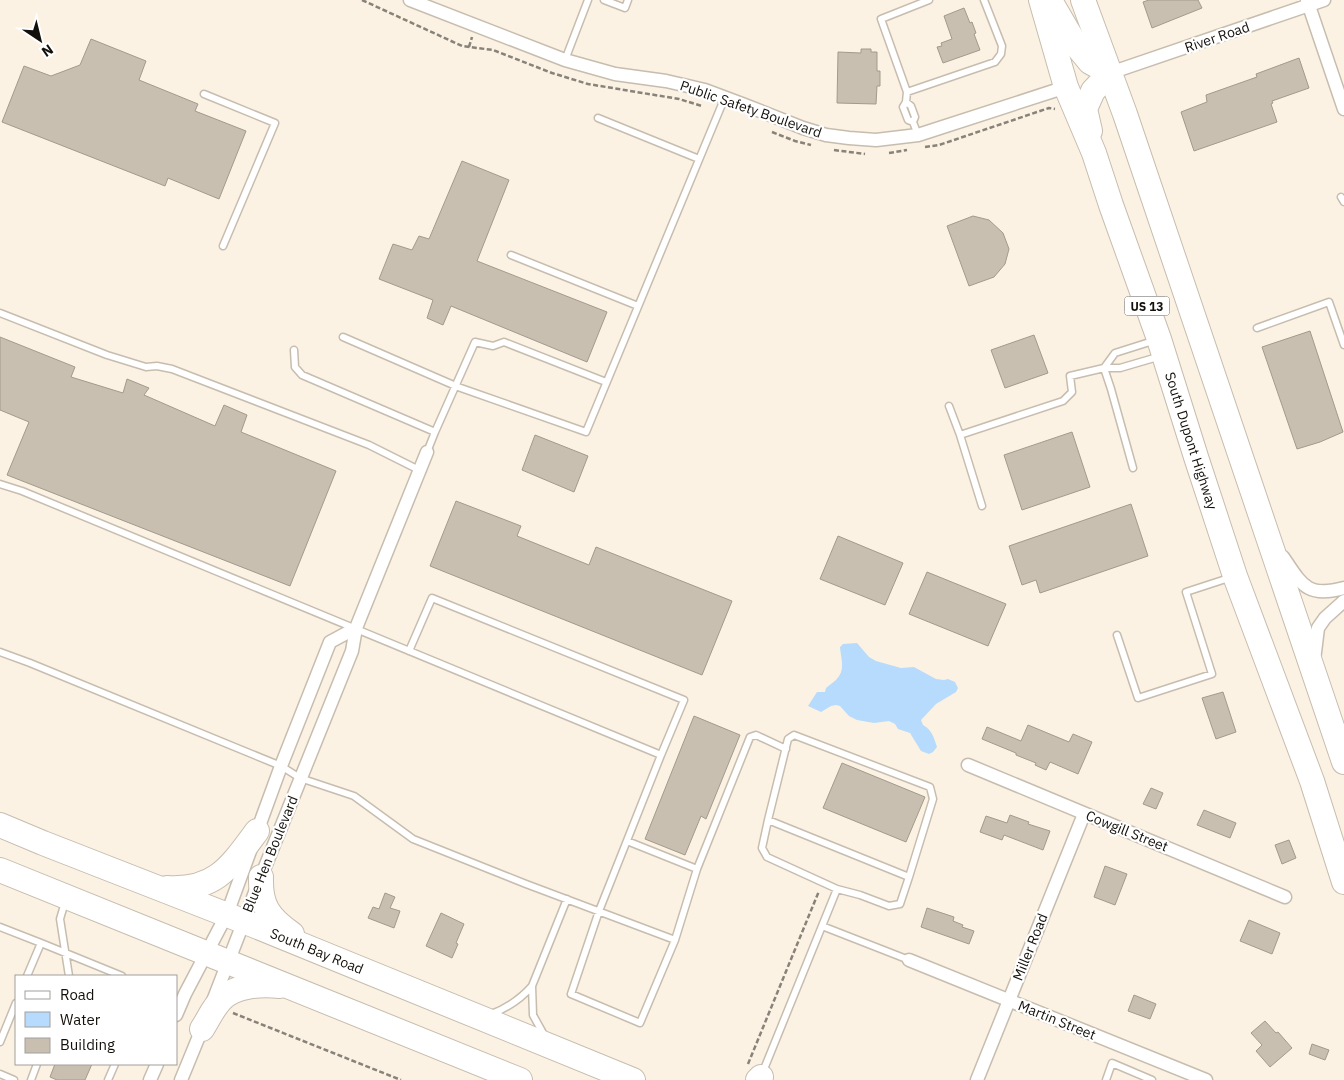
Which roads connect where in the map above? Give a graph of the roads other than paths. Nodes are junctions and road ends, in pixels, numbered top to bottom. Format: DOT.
graph roads {
  1 [pos="410,0"];
  2 [pos="588,0"];
  3 [pos="604,0"];
  4 [pos="628,0"];
  5 [pos="929,0"];
  6 [pos="984,0"];
  7 [pos="1041,0"];
  8 [pos="1050,0"];
  9 [pos="1083,0"];
  10 [pos="1324,0"];
  11 [pos="1308,2"];
  12 [pos="1100,59"];
  13 [pos="565,60"];
  14 [pos="1066,86"];
  15 [pos="1093,91"];
  16 [pos="907,92"];
  17 [pos="204,94"];
  18 [pos="725,97"];
  19 [pos="1344,109"];
  20 [pos="1124,114"];
  21 [pos="598,118"];
  22 [pos="919,142"];
  23 [pos="1094,152"];
  24 [pos="699,158"];
  25 [pos="222,246"];
  26 [pos="511,255"];
  27 [pos="638,306"];
  28 [pos="0,313"];
  29 [pos="1258,328"];
  30 [pos="343,337"];
  31 [pos="1344,345"];
  32 [pos="1162,347"];
  33 [pos="294,350"];
  34 [pos="1104,368"];
  35 [pos="606,382"];
  36 [pos="456,386"];
  37 [pos="949,406"];
  38 [pos="435,432"];
  39 [pos="960,435"];
  40 [pos="427,452"];
  41 [pos="1134,468"];
  42 [pos="419,470"];
  43 [pos="0,484"];
  44 [pos="982,506"];
  45 [pos="1268,536"];
  46 [pos="1236,576"];
  47 [pos="1344,588"];
  48 [pos="1344,601"];
  49 [pos="356,628"];
  50 [pos="1117,635"];
  51 [pos="409,651"];
  52 [pos="0,652"];
  53 [pos="1313,670"];
  54 [pos="1339,732"];
  55 [pos="786,749"];
  56 [pos="661,755"];
  57 [pos="1344,762"];
  58 [pos="968,765"];
  59 [pos="281,766"];
  60 [pos="300,778"];
  61 [pos="1312,781"];
  62 [pos="1084,814"];
  63 [pos="768,820"];
  64 [pos="0,825"];
  65 [pos="257,831"];
  66 [pos="0,832"];
  67 [pos="627,841"];
  68 [pos="43,843"];
  69 [pos="1344,854"];
  70 [pos="698,869"];
  71 [pos="0,870"];
  72 [pos="260,877"];
  73 [pos="909,877"];
  74 [pos="1344,882"];
  75 [pos="157,887"];
  76 [pos="837,889"];
  77 [pos="66,896"];
  78 [pos="1285,897"];
  79 [pos="567,899"];
  80 [pos="598,911"];
  81 [pos="235,917"];
  82 [pos="822,926"];
  83 [pos="0,927"];
  84 [pos="675,940"];
  85 [pos="40,943"];
  86 [pos="310,947"];
  87 [pos="65,954"];
  88 [pos="218,957"];
  89 [pos="909,960"];
  90 [pos="27,975"];
  91 [pos="69,975"];
  92 [pos="119,975"];
  93 [pos="532,986"];
  94 [pos="293,988"];
  95 [pos="1009,1000"];
  96 [pos="15,1005"];
  97 [pos="178,1010"];
  98 [pos="481,1018"];
  99 [pos="202,1029"];
  100 [pos="0,1042"];
  101 [pos="553,1047"];
  102 [pos="37,1065"];
  103 [pos="115,1065"];
  104 [pos="157,1065"];
  105 [pos="0,1074"];
  106 [pos="756,1077"];
  107 [pos="1141,1078"];
  108 [pos="14,1080"];
  109 [pos="30,1080"];
  110 [pos="108,1080"];
  111 [pos="150,1080"];
  112 [pos="182,1080"];
  113 [pos="520,1080"];
  114 [pos="633,1080"];
  115 [pos="976,1080"];
  116 [pos="1106,1080"];
  117 [pos="1152,1080"];
  118 [pos="1206,1080"];
  1 -- 13 [label="street, Public Safety Boulevard"];
  2 -- 13 [label="lane"];
  3 -- 4 [label="lane"];
  5 -- 16 [label="lane"];
  6 -- 16 [label="lane"];
  7 -- 14 [label="highway, South Dupont Highway / US 13"];
  8 -- 12 [label="highway"];
  9 -- 12 [label="highway, US 13"];
  10 -- 11 [label="street, River Road"];
  11 -- 12 [label="street, River Road"];
  11 -- 19 [label="street"];
  12 -- 14 [label="highway"];
  12 -- 15 [label="highway"];
  12 -- 20 [label="highway, US 13"];
  13 -- 18 [label="street, Public Safety Boulevard"];
  14 -- 15 [label="highway"];
  14 -- 22 [label="street, Public Safety Boulevard"];
  14 -- 23 [label="highway, South Dupont Highway / US 13"];
  15 -- 20 [label="highway"];
  15 -- 23 [label="highway"];
  16 -- 22 [label="lane"];
  17 -- 25 [label="lane"];
  18 -- 22 [label="street, Public Safety Boulevard"];
  18 -- 24 [label="lane"];
  20 -- 45 [label="highway, US 13"];
  21 -- 24 [label="lane"];
  23 -- 32 [label="highway, South Dupont Highway / US 13"];
  24 -- 27 [label="lane"];
  26 -- 27 [label="lane"];
  27 -- 35 [label="lane"];
  28 -- 42 [label="lane"];
  29 -- 31 [label="lane"];
  30 -- 36 [label="lane"];
  32 -- 34 [label="lane"];
  32 -- 34 [label="lane"];
  32 -- 46 [label="highway, South Dupont Highway / US 13"];
  33 -- 38 [label="lane"];
  34 -- 39 [label="lane"];
  34 -- 41 [label="lane"];
  35 -- 36 [label="lane"];
  35 -- 36 [label="lane"];
  36 -- 38 [label="lane"];
  37 -- 39 [label="lane"];
  38 -- 40 [label="lane"];
  39 -- 44 [label="lane"];
  40 -- 42 [label="street, Blue Hen Boulevard"];
  42 -- 49 [label="street, Blue Hen Boulevard"];
  43 -- 49 [label="lane"];
  45 -- 47 [label="street"];
  45 -- 53 [label="highway, US 13"];
  46 -- 50 [label="lane"];
  46 -- 61 [label="highway, South Dupont Highway / US 13"];
  48 -- 53 [label="street"];
  49 -- 51 [label="lane"];
  49 -- 59 [label="street, Blue Hen Boulevard"];
  49 -- 60 [label="street, Blue Hen Boulevard"];
  51 -- 56 [label="lane"];
  51 -- 56 [label="lane"];
  52 -- 59 [label="lane"];
  53 -- 54 [label="highway, US 13"];
  54 -- 57 [label="highway, US 13"];
  55 -- 63 [label="lane"];
  55 -- 70 [label="lane"];
  55 -- 73 [label="lane"];
  56 -- 67 [label="lane"];
  58 -- 62 [label="street, Cowgill Street"];
  59 -- 60 [label="lane"];
  59 -- 65 [label="street, Blue Hen Boulevard"];
  60 -- 72 [label="street, Blue Hen Boulevard"];
  60 -- 79 [label="lane"];
  61 -- 69 [label="highway"];
  61 -- 74 [label="highway, South Dupont Highway / US 13"];
  62 -- 78 [label="street, Cowgill Street"];
  62 -- 95 [label="street, Miller Road"];
  63 -- 73 [label="lane"];
  63 -- 76 [label="lane"];
  64 -- 68 [label="highway, South Bay Road"];
  65 -- 75 [label="highway"];
  65 -- 81 [label="street, Blue Hen Boulevard"];
  66 -- 68 [label="highway"];
  67 -- 70 [label="lane"];
  67 -- 80 [label="lane"];
  68 -- 75 [label="highway, South Bay Road"];
  70 -- 84 [label="lane"];
  71 -- 77 [label="highway"];
  72 -- 81 [label="street, Blue Hen Boulevard"];
  72 -- 86 [label="highway"];
  73 -- 76 [label="lane"];
  75 -- 81 [label="highway, South Bay Road"];
  76 -- 82 [label="lane"];
  77 -- 87 [label="lane"];
  77 -- 88 [label="highway"];
  79 -- 80 [label="lane"];
  79 -- 93 [label="lane"];
  80 -- 84 [label="lane"];
  80 -- 84 [label="lane"];
  81 -- 86 [label="highway, South Bay Road"];
  81 -- 88 [label="street, Blue Hen Boulevard"];
  81 -- 88 [label="street, Blue Hen Boulevard"];
  82 -- 89 [label="lane"];
  82 -- 106 [label="lane"];
  83 -- 85 [label="lane"];
  85 -- 87 [label="lane"];
  85 -- 90 [label="lane"];
  86 -- 98 [label="highway, South Bay Road"];
  87 -- 91 [label="lane"];
  87 -- 92 [label="lane"];
  88 -- 94 [label="highway"];
  88 -- 97 [label="street, Blue Hen Boulevard"];
  88 -- 99 [label="street, Blue Hen Boulevard"];
  89 -- 95 [label="street, Martin Street"];
  93 -- 98 [label="lane"];
  93 -- 101 [label="lane"];
  94 -- 99 [label="highway"];
  94 -- 113 [label="highway"];
  95 -- 115 [label="street, Miller Road"];
  95 -- 118 [label="street, Martin Street"];
  96 -- 100 [label="lane"];
  98 -- 101 [label="highway, South Bay Road"];
  99 -- 112 [label="street, Blue Hen Boulevard"];
  101 -- 114 [label="highway, South Bay Road"];
  102 -- 109 [label="lane"];
  103 -- 110 [label="lane"];
  104 -- 111 [label="street"];
  105 -- 108 [label="lane"];
  107 -- 116 [label="lane"];
  107 -- 117 [label="lane"];
}
